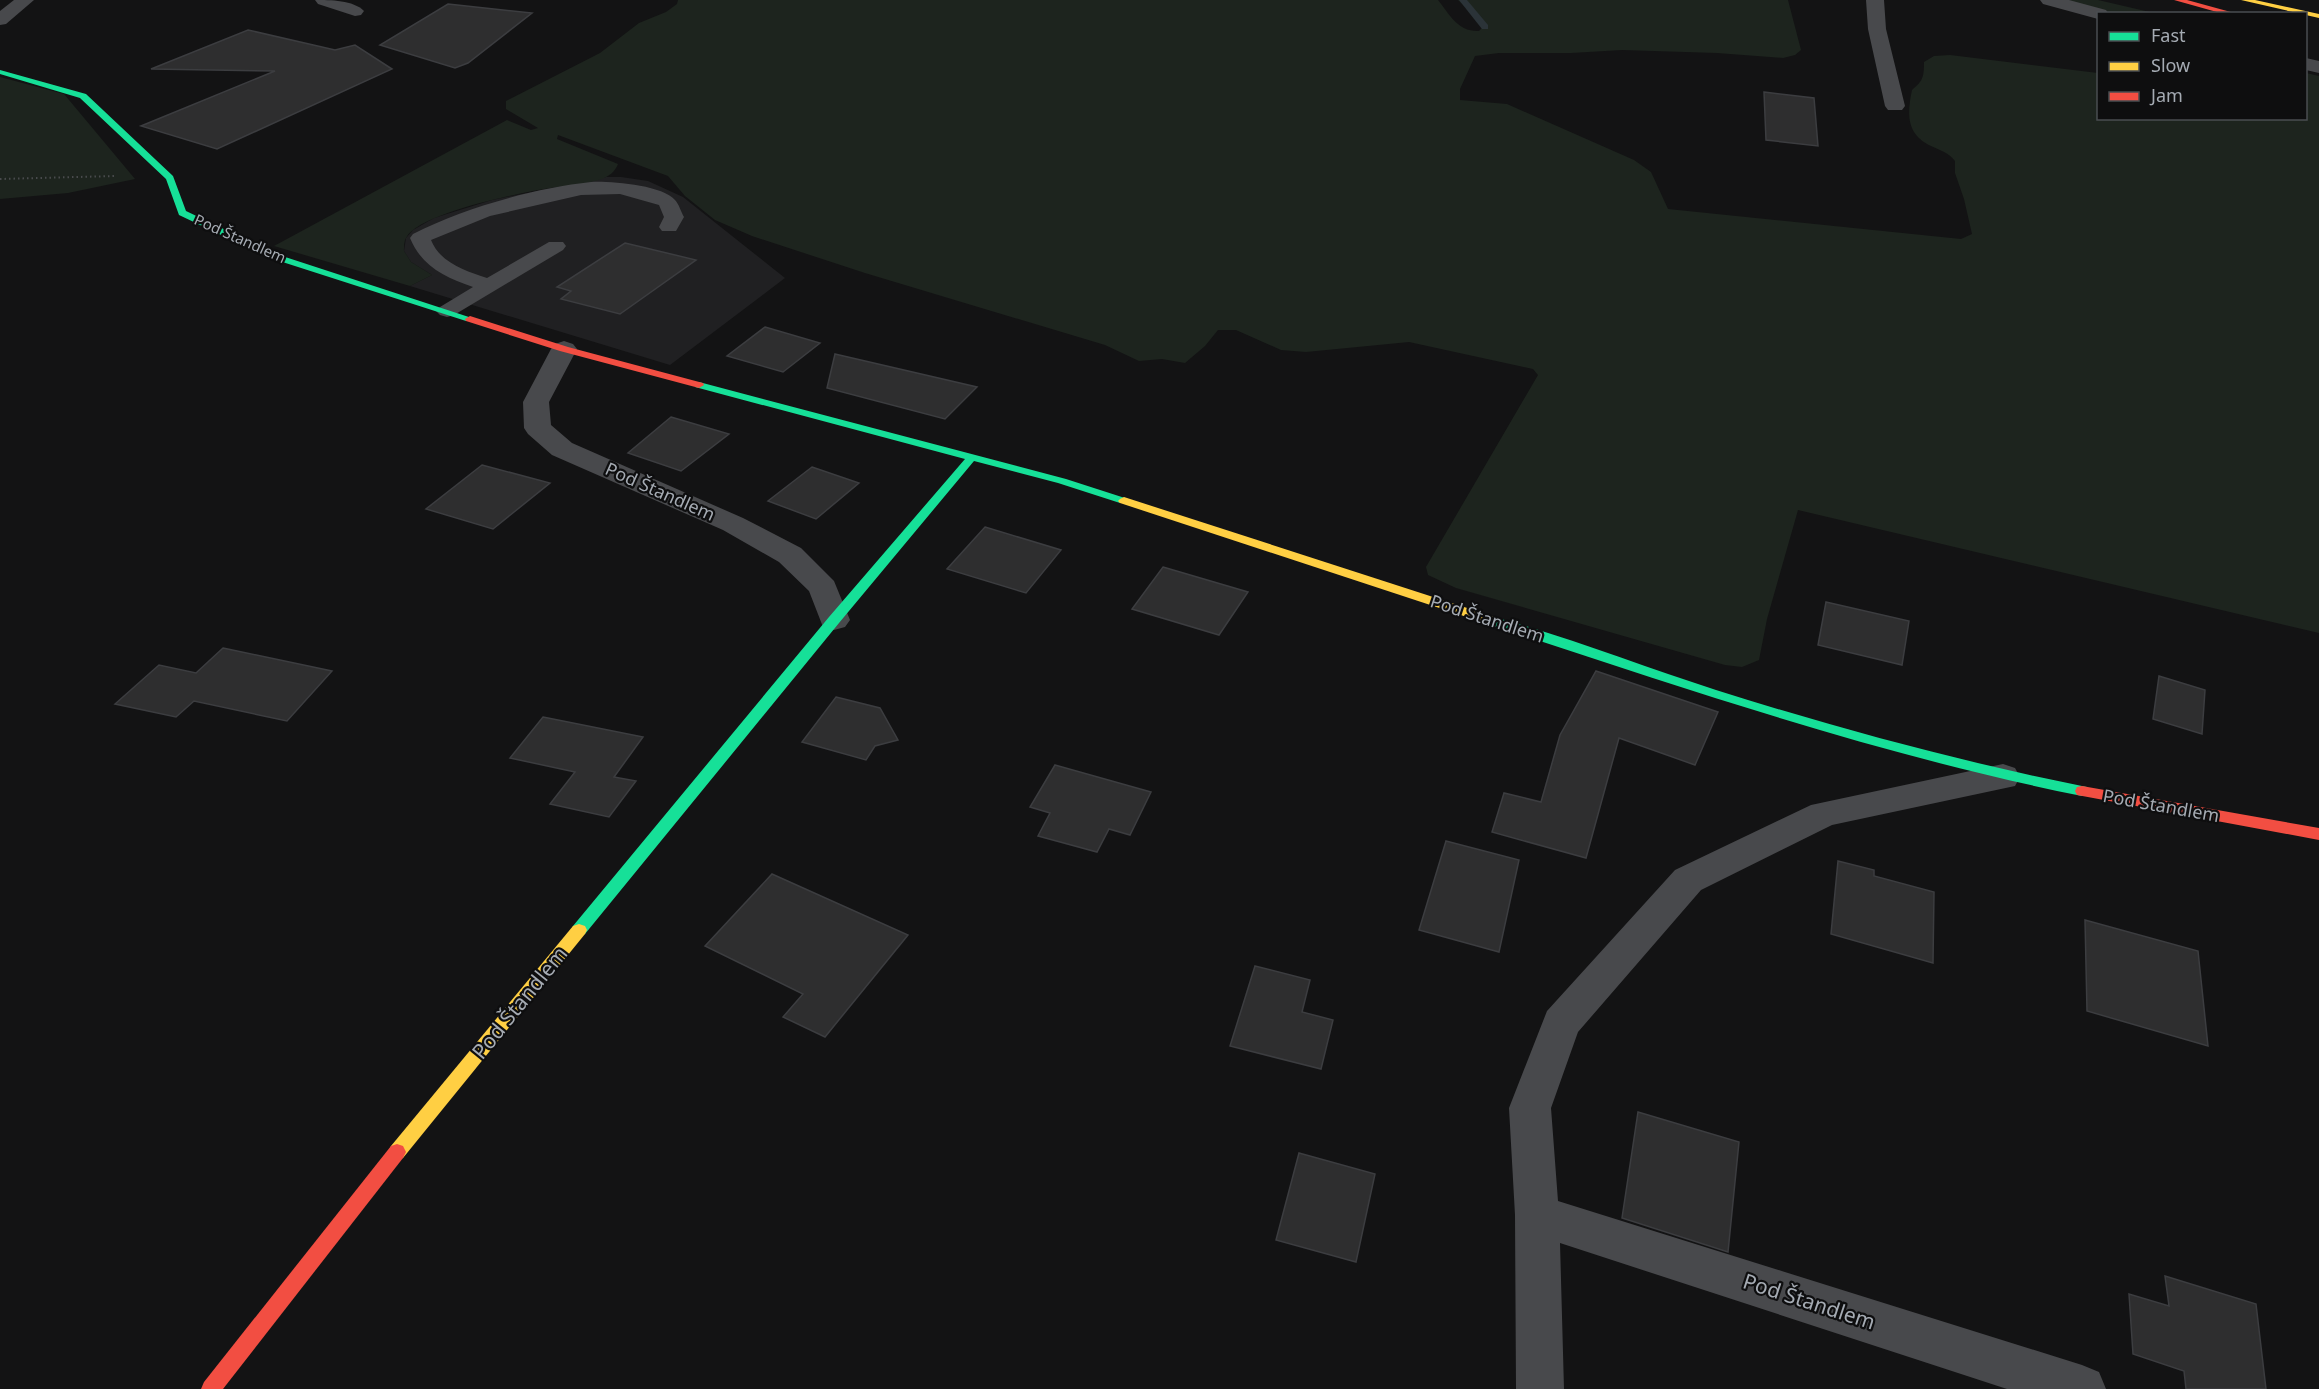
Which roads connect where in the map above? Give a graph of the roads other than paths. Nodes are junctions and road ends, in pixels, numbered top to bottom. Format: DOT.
graph roads {
  1 [pos="25,0"];
  2 [pos="324,0"];
  3 [pos="1875,0"];
  4 [pos="2049,0"];
  5 [pos="2178,0"];
  6 [pos="2245,0"];
  7 [pos="355,11"];
  8 [pos="2227,12"];
  9 [pos="2300,12"];
  10 [pos="2097,13"];
  11 [pos="0,20"];
  12 [pos="0,72"];
  13 [pos="1894,106"];
  14 [pos="669,227"];
  15 [pos="556,246"];
  16 [pos="489,286"];
  17 [pos="447,311"];
  18 [pos="564,348"];
  19 [pos="972,457"];
  20 [pos="834,620"];
  21 [pos="2003,777"];
  22 [pos="2319,834"];
  23 [pos="1537,1215"];
  24 [pos="211,1389"];
  25 [pos="1540,1389"];
  26 [pos="2082,1389"];
  1 -- 11 [label="street"];
  2 -- 7 [label="street"];
  3 -- 13 [label="street"];
  4 -- 10 [label="street"];
  5 -- 8 [label="main road"];
  6 -- 9 [label="main road"];
  12 -- 17 [label="main road, Pod Štandlem"];
  14 -- 16 [label="lane"];
  15 -- 16 [label="lane"];
  16 -- 17 [label="lane"];
  17 -- 18 [label="main road, Pod Štandlem"];
  18 -- 19 [label="main road, Pod Štandlem"];
  18 -- 20 [label="street, Pod Štandlem"];
  19 -- 20 [label="main road, Pod Štandlem"];
  19 -- 21 [label="main road, Pod Štandlem"];
  20 -- 24 [label="main road, Pod Štandlem"];
  21 -- 22 [label="main road, Pod Štandlem"];
  21 -- 23 [label="street, Pod Štandlem"];
  23 -- 25 [label="street, Pod Štandlem"];
  23 -- 26 [label="street, Pod Štandlem"];
}
